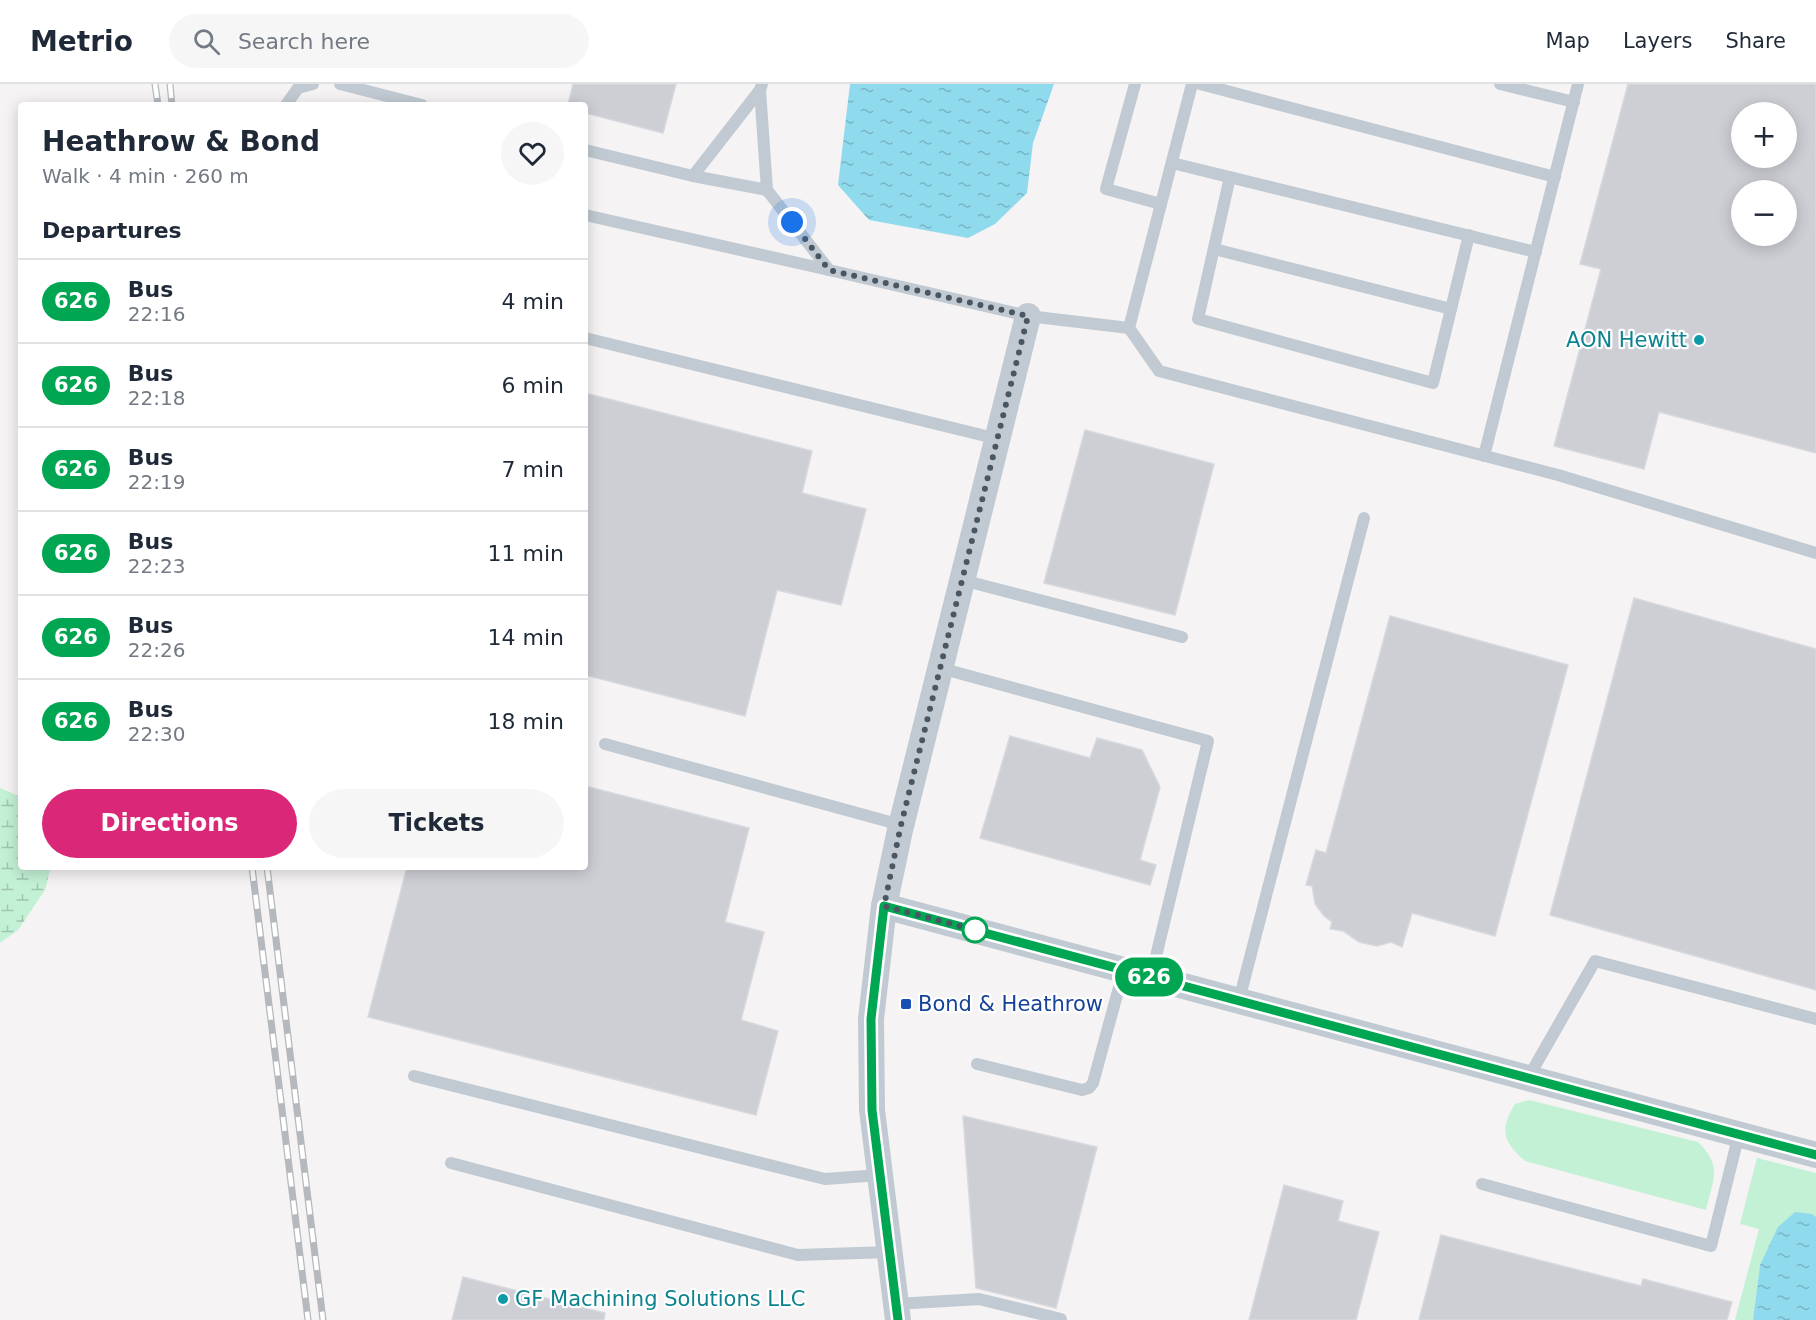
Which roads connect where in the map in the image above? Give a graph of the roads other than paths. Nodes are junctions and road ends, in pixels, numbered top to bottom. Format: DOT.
graph roads {
  1 [pos="312,84"];
  2 [pos="340,84"];
  3 [pos="1135,84"];
  4 [pos="1192,84"];
  5 [pos="1200,84"];
  6 [pos="1500,84"];
  7 [pos="1578,84"];
  8 [pos="761,87"];
  9 [pos="288,102"];
  10 [pos="410,102"];
  11 [pos="1574,102"];
  12 [pos="588,151"];
  13 [pos="1172,163"];
  14 [pos="693,176"];
  15 [pos="1230,177"];
  16 [pos="1555,177"];
  17 [pos="767,190"];
  18 [pos="1161,204"];
  19 [pos="588,216"];
  20 [pos="1469,235"];
  21 [pos="1214,249"];
  22 [pos="1536,252"];
  23 [pos="829,270"];
  24 [pos="1451,309"];
  25 [pos="1028,316"];
  26 [pos="1130,328"];
  27 [pos="588,339"];
  28 [pos="998,439"];
  29 [pos="1484,456"];
  30 [pos="1364,518"];
  31 [pos="1816,553"];
  32 [pos="962,580"];
  33 [pos="1182,637"];
  34 [pos="940,668"];
  35 [pos="605,744"];
  36 [pos="901,825"];
  37 [pos="884,906"];
  38 [pos="1124,969"];
  39 [pos="1151,977"];
  40 [pos="1239,1000"];
  41 [pos="1816,1019"];
  42 [pos="977,1064"];
  43 [pos="414,1076"];
  44 [pos="1528,1078"];
  45 [pos="1739,1134"];
  46 [pos="1816,1155"];
  47 [pos="452,1163"];
  48 [pos="880,1175"];
  49 [pos="1482,1184"];
  50 [pos="890,1252"];
  51 [pos="897,1312"];
  52 [pos="1060,1319"];
  1 -- 9 [label="lane"];
  2 -- 10 [label="lane"];
  3 -- 18 [label="lane"];
  4 -- 13 [label="lane"];
  5 -- 16 [label="lane"];
  6 -- 11 [label="lane"];
  7 -- 11 [label="lane"];
  8 -- 14 [label="lane"];
  8 -- 17 [label="lane"];
  11 -- 16 [label="lane"];
  12 -- 14 [label="lane"];
  13 -- 15 [label="lane"];
  13 -- 18 [label="lane"];
  14 -- 17 [label="lane"];
  15 -- 20 [label="lane"];
  15 -- 21 [label="lane"];
  16 -- 22 [label="lane"];
  17 -- 23 [label="lane"];
  18 -- 26 [label="lane"];
  19 -- 23 [label="lane"];
  20 -- 22 [label="lane"];
  20 -- 24 [label="lane"];
  21 -- 24 [label="lane"];
  21 -- 24 [label="lane"];
  22 -- 29 [label="lane"];
  23 -- 25 [label="lane"];
  25 -- 26 [label="lane"];
  25 -- 28 [label="street"];
  26 -- 29 [label="lane"];
  27 -- 28 [label="lane"];
  28 -- 32 [label="street"];
  29 -- 31 [label="lane"];
  30 -- 40 [label="lane"];
  32 -- 33 [label="lane"];
  32 -- 34 [label="street"];
  34 -- 36 [label="street"];
  34 -- 39 [label="lane"];
  35 -- 36 [label="lane"];
  36 -- 37 [label="street"];
  37 -- 38 [label="street"];
  37 -- 48 [label="street"];
  38 -- 39 [label="street"];
  38 -- 42 [label="lane"];
  39 -- 40 [label="street"];
  40 -- 44 [label="street"];
  41 -- 44 [label="lane"];
  43 -- 48 [label="lane"];
  44 -- 45 [label="street"];
  45 -- 46 [label="street"];
  45 -- 49 [label="lane"];
  47 -- 50 [label="lane"];
  48 -- 50 [label="street"];
  50 -- 51 [label="street"];
  51 -- 52 [label="lane"];
}
